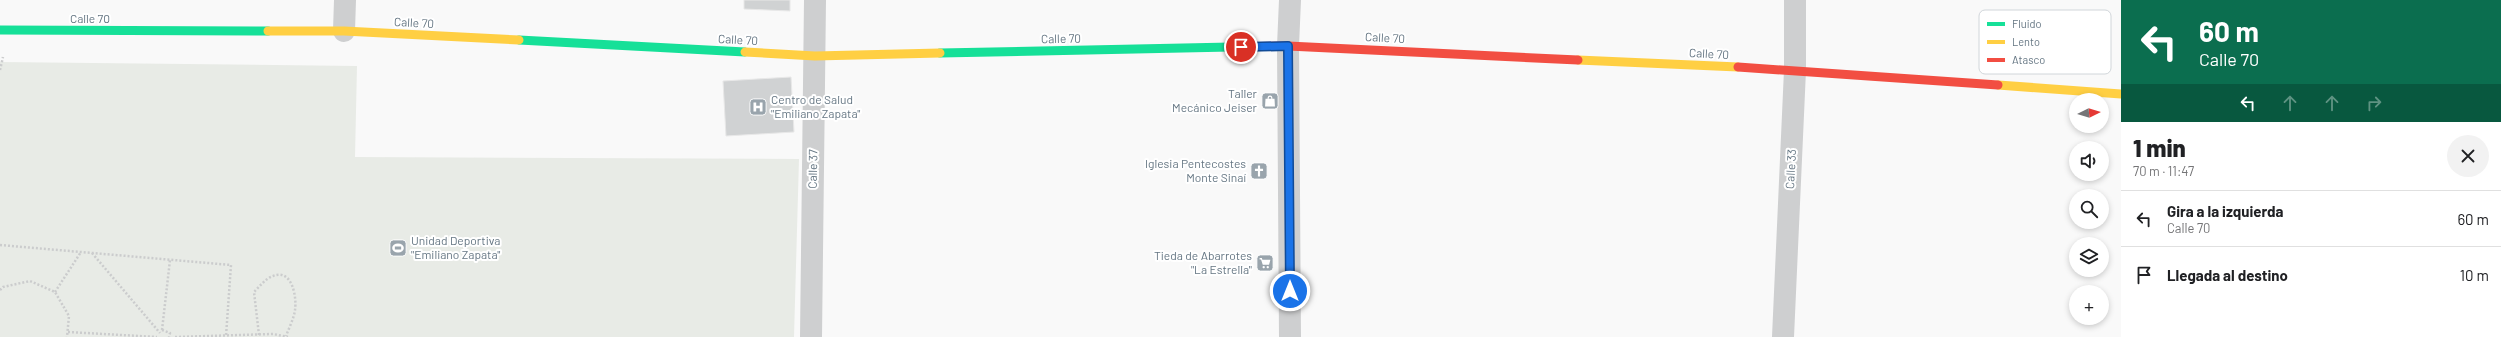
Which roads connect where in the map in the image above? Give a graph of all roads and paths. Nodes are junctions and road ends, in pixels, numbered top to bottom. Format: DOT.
graph roads {
  1 [pos="345,0"];
  2 [pos="815,0"];
  3 [pos="1290,0"];
  4 [pos="1795,0"];
  5 [pos="0,30"];
  6 [pos="344,31"];
  7 [pos="1288,46"];
  8 [pos="815,56"];
  9 [pos="1795,70"];
  10 [pos="2121,94"];
  11 [pos="0,245"];
  12 [pos="81,252"];
  13 [pos="92,253"];
  14 [pos="170,260"];
  15 [pos="0,290"];
  16 [pos="55,292"];
  17 [pos="68,332"];
  18 [pos="161,332"];
  19 [pos="259,335"];
  20 [pos="226,336"];
  21 [pos="67,337"];
  22 [pos="157,337"];
  23 [pos="169,337"];
  24 [pos="175,337"];
  25 [pos="287,337"];
  26 [pos="811,337"];
  27 [pos="1290,337"];
  28 [pos="1783,337"];
  1 -- 6 [label="street"];
  2 -- 8 [label="street, Calle 37"];
  3 -- 7 [label="street"];
  4 -- 9 [label="street, Calle 33"];
  5 -- 6 [label="street, Calle 70"];
  6 -- 8 [label="street, Calle 70"];
  7 -- 8 [label="street, Calle 70"];
  7 -- 9 [label="street, Calle 70"];
  7 -- 27 [label="street"];
  8 -- 26 [label="street, Calle 37"];
  9 -- 10 [label="street, Calle 70"];
  9 -- 28 [label="street, Calle 33"];
  11 -- 12 [label="path"];
  12 -- 13 [label="path"];
  12 -- 16 [label="path"];
  13 -- 14 [label="path"];
  13 -- 18 [label="path"];
  14 -- 18 [label="path"];
  14 -- 20 [label="path"];
  15 -- 16 [label="path"];
  16 -- 17 [label="path"];
  17 -- 21 [label="path"];
  17 -- 22 [label="path"];
  18 -- 22 [label="path"];
  18 -- 23 [label="path"];
  19 -- 20 [label="path"];
  19 -- 25 [label="path"];
  19 -- 25 [label="path"];
  20 -- 24 [label="path"];
}
